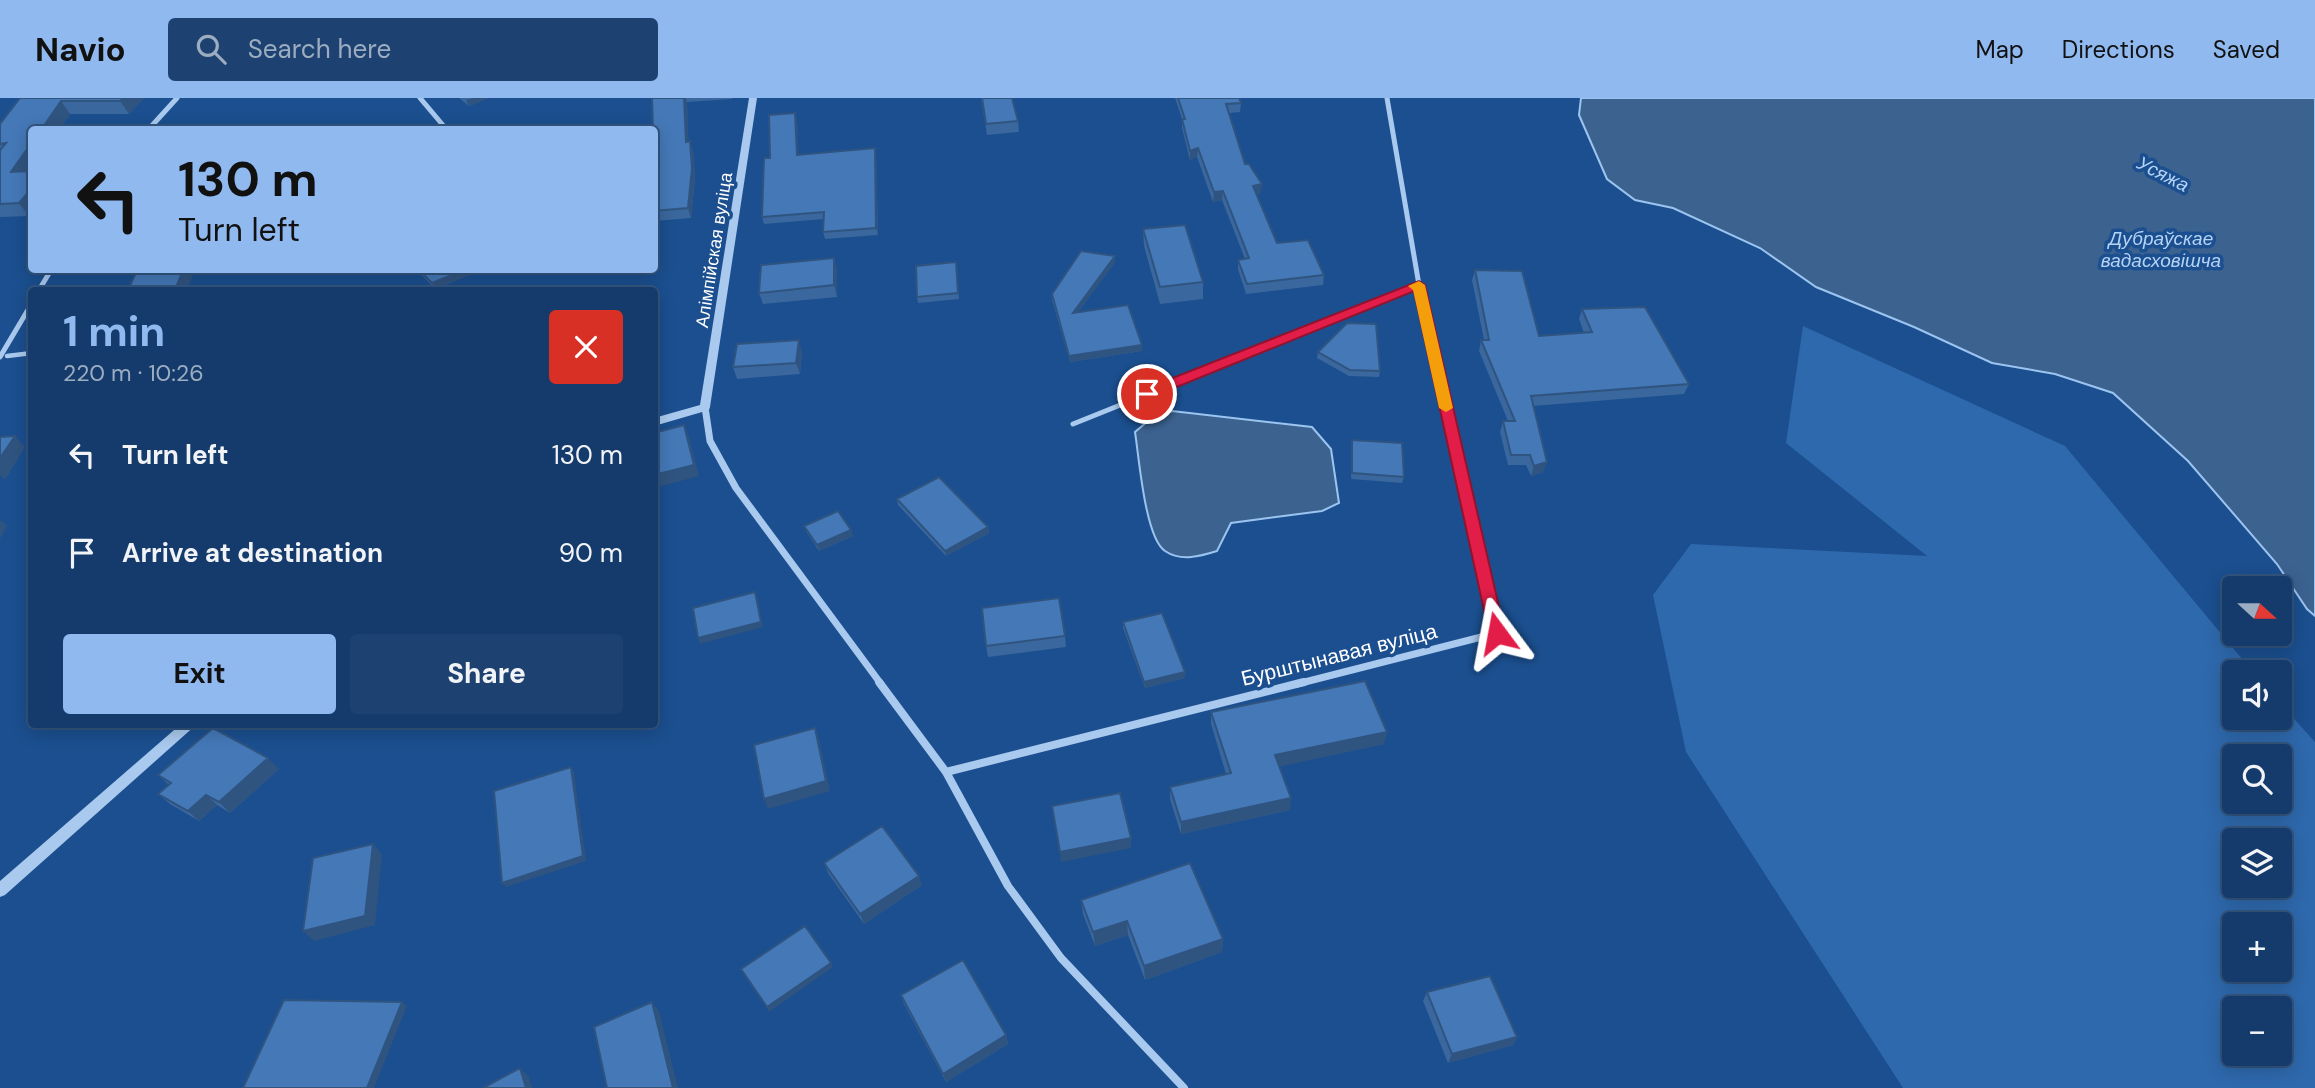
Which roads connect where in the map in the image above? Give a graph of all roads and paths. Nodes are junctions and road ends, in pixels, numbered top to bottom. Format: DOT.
graph roads {
  1 [pos="177,98"];
  2 [pos="420,98"];
  3 [pos="753,98"];
  4 [pos="1387,98"];
  5 [pos="152,126"];
  6 [pos="444,126"];
  7 [pos="1419,285"];
  8 [pos="28,311"];
  9 [pos="28,354"];
  10 [pos="4,357"];
  11 [pos="705,407"];
  12 [pos="658,421"];
  13 [pos="1073,424"];
  14 [pos="186,728"];
  15 [pos="946,772"];
  16 [pos="0,890"];
  17 [pos="1184,1088"];
  1 -- 5 [label="street"];
  2 -- 6 [label="street"];
  3 -- 11 [label="street, Алімпійская вуліца"];
  4 -- 7 [label="street, Бурштынавая вуліца"];
  7 -- 13 [label="lane"];
  7 -- 15 [label="street, Бурштынавая вуліца"];
  8 -- 10 [label="street"];
  9 -- 10 [label="lane"];
  11 -- 12 [label="street"];
  11 -- 15 [label="street"];
  14 -- 16 [label="street"];
  15 -- 17 [label="street"];
}
